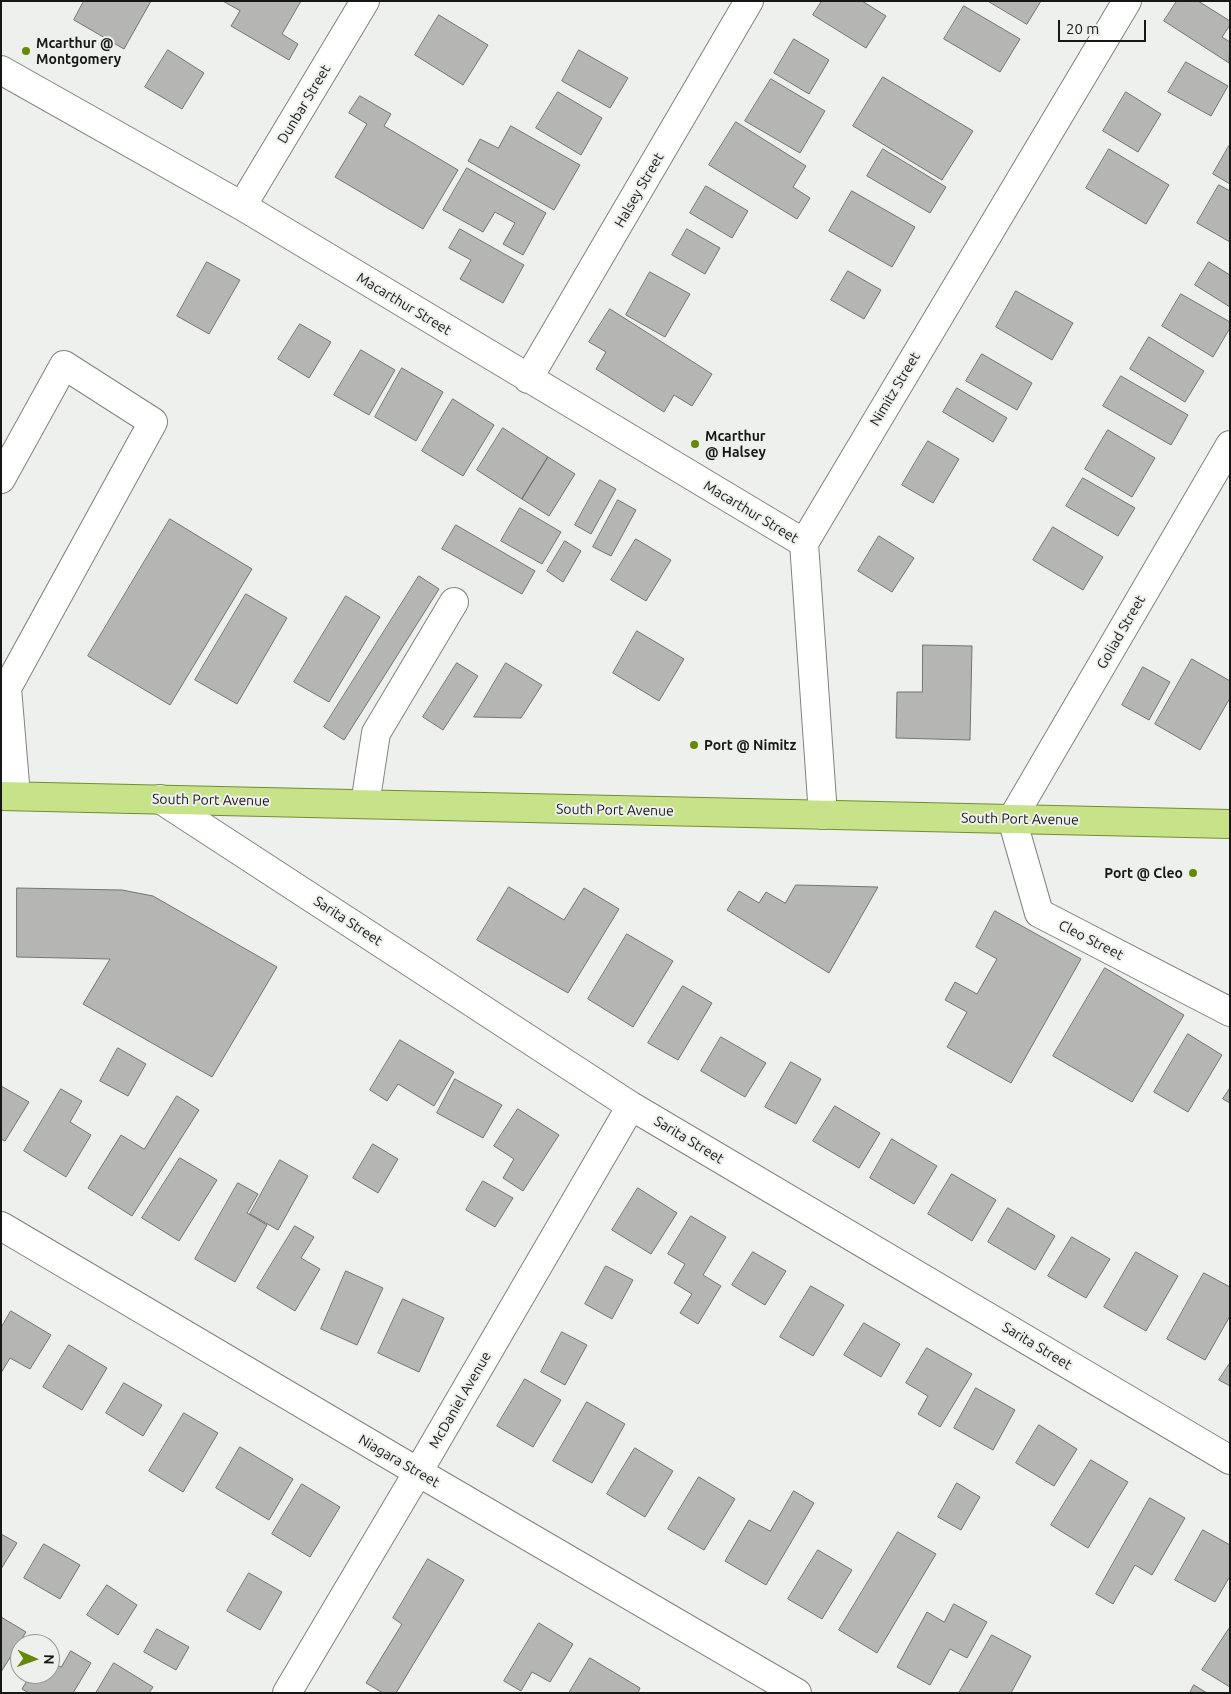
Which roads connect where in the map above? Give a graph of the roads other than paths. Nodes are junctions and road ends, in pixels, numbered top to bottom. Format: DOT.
graph roads {
  1 [pos="365,1"];
  2 [pos="749,1"];
  3 [pos="1126,1"];
  4 [pos="1,70"];
  5 [pos="242,206"];
  6 [pos="528,378"];
  7 [pos="1230,445"];
  8 [pos="1,479"];
  9 [pos="804,543"];
  10 [pos="454,602"];
  11 [pos="4,688"];
  12 [pos="9,796"];
  13 [pos="160,799"];
  14 [pos="365,804"];
  15 [pos="823,814"];
  16 [pos="1012,818"];
  17 [pos="1230,824"];
  18 [pos="1230,1012"];
  19 [pos="631,1106"];
  20 [pos="1,1226"];
  21 [pos="1230,1460"];
  22 [pos="418,1472"];
  23 [pos="287,1693"];
  24 [pos="797,1693"];
  1 -- 5 [label="street, Dunbar Street"];
  2 -- 6 [label="street, Halsey Street"];
  3 -- 9 [label="street, Nimitz Street"];
  4 -- 5 [label="street, Macarthur Street"];
  5 -- 6 [label="street, Macarthur Street"];
  6 -- 9 [label="street, Macarthur Street"];
  7 -- 16 [label="street, Goliad Street"];
  8 -- 11 [label="street"];
  9 -- 15 [label="street"];
  10 -- 14 [label="street"];
  11 -- 12 [label="street"];
  12 -- 13 [label="main road, South Port Avenue"];
  13 -- 14 [label="main road, South Port Avenue"];
  13 -- 19 [label="street, Sarita Street"];
  14 -- 15 [label="main road, South Port Avenue"];
  15 -- 16 [label="main road, South Port Avenue"];
  16 -- 17 [label="main road, South Port Avenue"];
  16 -- 18 [label="street, Cleo Street"];
  19 -- 21 [label="street, Sarita Street"];
  19 -- 22 [label="street, McDaniel Avenue"];
  20 -- 22 [label="street, Niagara Street"];
  22 -- 23 [label="street, McDaniel Avenue"];
  22 -- 24 [label="street, Niagara Street"];
}
